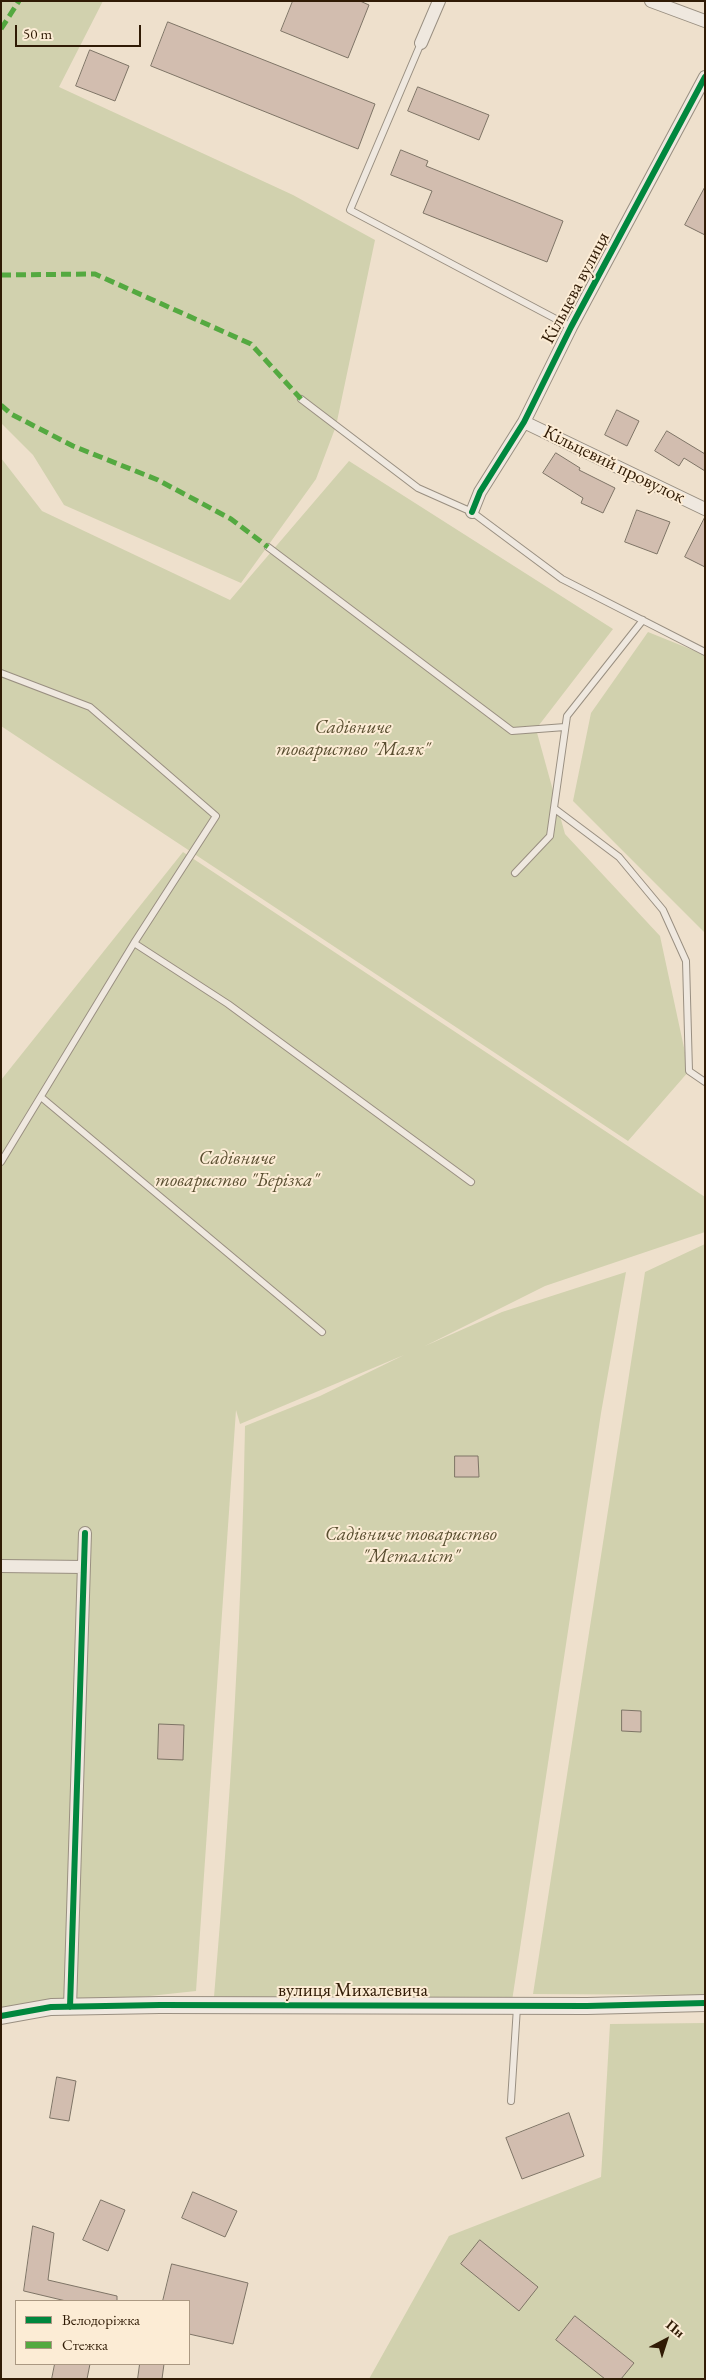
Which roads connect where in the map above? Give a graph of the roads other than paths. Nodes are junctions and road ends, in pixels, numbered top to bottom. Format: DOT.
graph roads {
  1 [pos="439,1"];
  2 [pos="651,1"];
  3 [pos="705,21"];
  4 [pos="421,43"];
  5 [pos="705,77"];
  6 [pos="571,327"];
  7 [pos="301,400"];
  8 [pos="524,422"];
  9 [pos="705,509"];
  10 [pos="472,512"];
  11 [pos="268,547"];
  12 [pos="643,620"];
  13 [pos="705,652"];
  14 [pos="1,673"];
  15 [pos="565,727"];
  16 [pos="555,809"];
  17 [pos="515,873"];
  18 [pos="134,943"];
  19 [pos="705,1082"];
  20 [pos="41,1097"];
  21 [pos="1,1162"];
  22 [pos="471,1182"];
  23 [pos="322,1332"];
  24 [pos="86,1533"];
  25 [pos="1,1566"];
  26 [pos="84,1567"];
  27 [pos="705,2003"];
  28 [pos="70,2007"];
  29 [pos="517,2007"];
  30 [pos="1,2016"];
  31 [pos="511,2101"];
  1 -- 4 [label="street"];
  2 -- 3 [label="street"];
  4 -- 6 [label="lane"];
  5 -- 6 [label="street, Кільцева вулиця"];
  6 -- 8 [label="street, Кільцева вулиця"];
  7 -- 10 [label="lane"];
  8 -- 9 [label="street, Кільцевий провулок"];
  8 -- 10 [label="street, Кільцева вулиця"];
  10 -- 12 [label="lane"];
  11 -- 15 [label="lane"];
  12 -- 13 [label="lane"];
  12 -- 15 [label="lane"];
  14 -- 18 [label="lane"];
  15 -- 16 [label="lane"];
  16 -- 17 [label="lane"];
  16 -- 19 [label="lane"];
  18 -- 20 [label="lane"];
  18 -- 22 [label="lane"];
  20 -- 21 [label="lane"];
  20 -- 23 [label="lane"];
  24 -- 26 [label="street"];
  25 -- 26 [label="street"];
  26 -- 28 [label="street"];
  27 -- 29 [label="street, вулиця Михалевича"];
  28 -- 29 [label="street, вулиця Михалевича"];
  28 -- 30 [label="street, вулиця Михалевича"];
  29 -- 31 [label="lane"];
}
